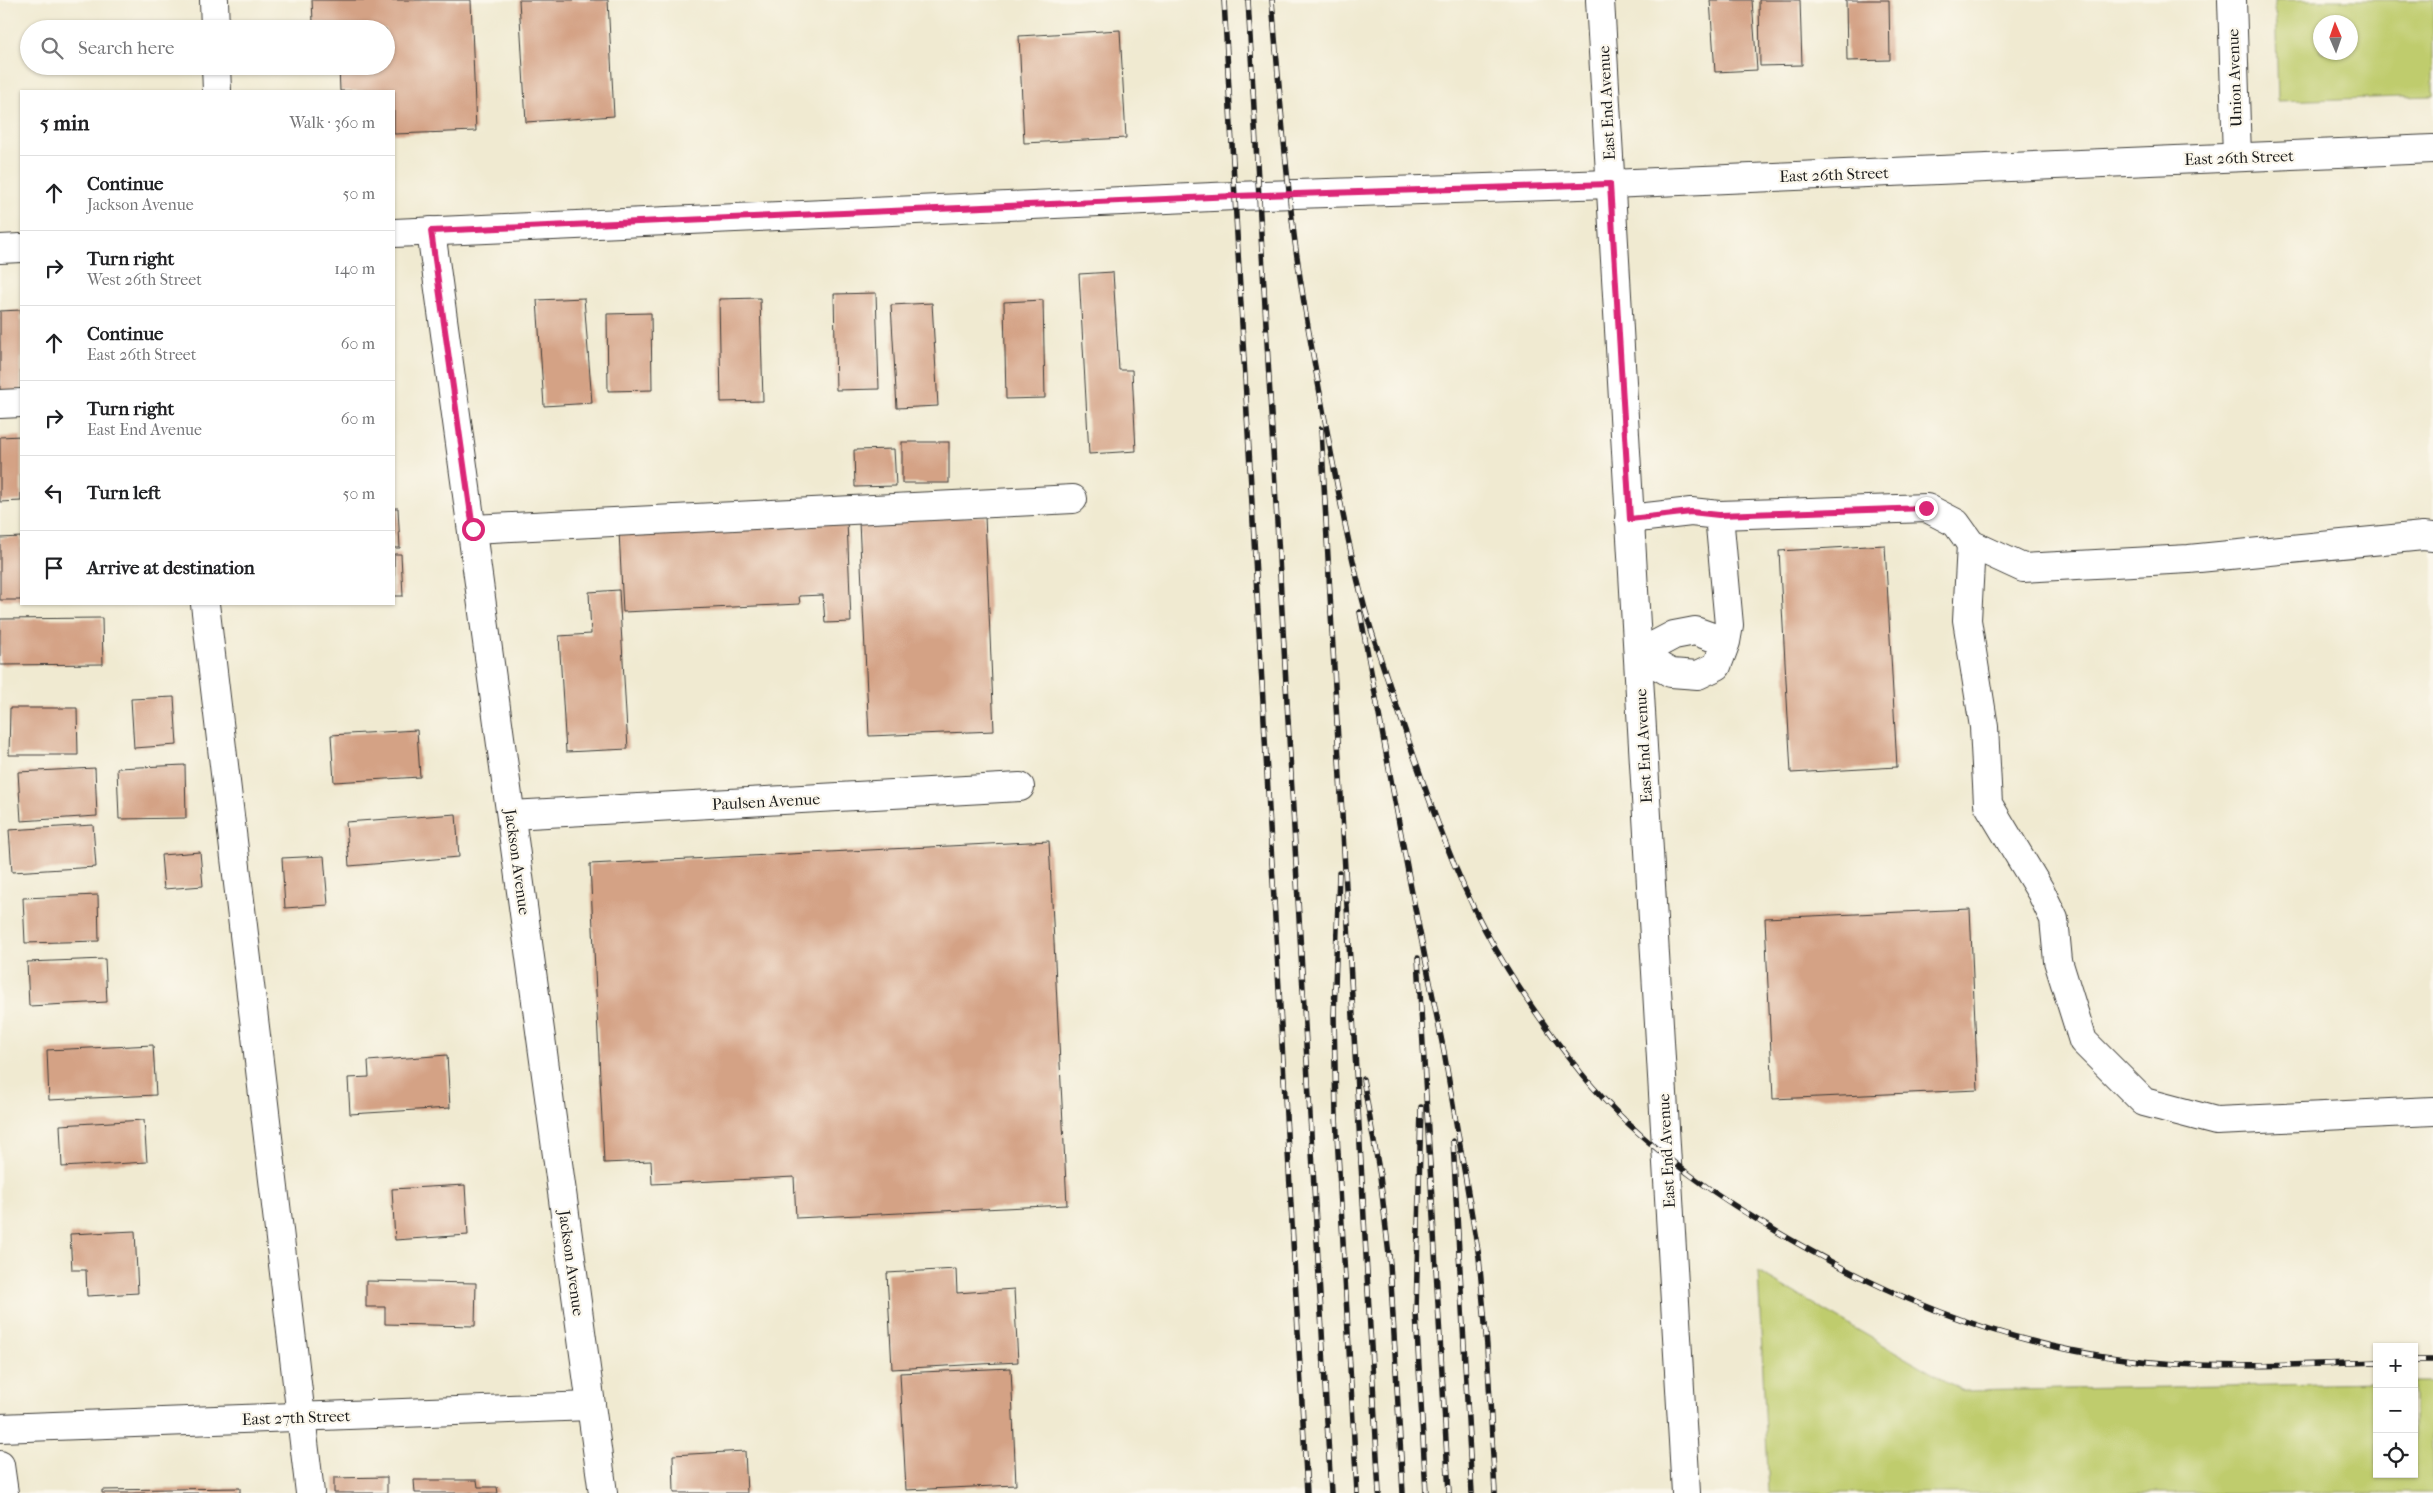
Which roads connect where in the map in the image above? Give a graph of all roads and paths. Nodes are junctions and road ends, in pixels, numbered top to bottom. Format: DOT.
graph roads {
  1 [pos="214,0"];
  2 [pos="1600,0"];
  3 [pos="2232,0"];
  4 [pos="215,20"];
  5 [pos="216,75"];
  6 [pos="217,90"];
  7 [pos="2433,149"];
  8 [pos="2236,157"];
  9 [pos="1610,184"];
  10 [pos="431,231"];
  11 [pos="395,232"];
  12 [pos="20,248"];
  13 [pos="0,249"];
  14 [pos="20,403"];
  15 [pos="0,404"];
  16 [pos="1073,499"];
  17 [pos="1719,515"];
  18 [pos="1630,519"];
  19 [pos="473,529"];
  20 [pos="2433,537"];
  21 [pos="1971,544"];
  22 [pos="205,605"];
  23 [pos="1726,642"];
  24 [pos="1638,654"];
  25 [pos="1020,787"];
  26 [pos="512,815"];
  27 [pos="2433,1112"];
  28 [pos="592,1406"];
  29 [pos="301,1417"];
  30 [pos="0,1428"];
  31 [pos="0,1465"];
  32 [pos="4,1493"];
  33 [pos="310,1493"];
  34 [pos="602,1493"];
  35 [pos="1686,1493"];
  1 -- 4 [label="street"];
  2 -- 9 [label="street, East End Avenue"];
  3 -- 8 [label="street, Union Avenue"];
  5 -- 6 [label="street"];
  7 -- 8 [label="street, East 26th Street"];
  8 -- 9 [label="street, East 26th Street"];
  9 -- 10 [label="street, East 26th Street"];
  9 -- 18 [label="street, East End Avenue"];
  10 -- 11 [label="street, East 26th Street"];
  10 -- 19 [label="street, Jackson Avenue"];
  12 -- 13 [label="street"];
  14 -- 15 [label="street"];
  16 -- 19 [label="street"];
  17 -- 18 [label="street"];
  17 -- 21 [label="street"];
  17 -- 23 [label="street"];
  18 -- 24 [label="street, East End Avenue"];
  19 -- 26 [label="street, Jackson Avenue"];
  20 -- 21 [label="street"];
  21 -- 27 [label="street"];
  22 -- 29 [label="street"];
  23 -- 24 [label="street"];
  23 -- 24 [label="street"];
  24 -- 35 [label="street, East End Avenue"];
  25 -- 26 [label="street, Paulsen Avenue"];
  26 -- 28 [label="street, Jackson Avenue"];
  28 -- 29 [label="street, East 27th Street"];
  28 -- 34 [label="street, Jackson Avenue"];
  29 -- 30 [label="street, East 27th Street"];
  29 -- 33 [label="street"];
  31 -- 32 [label="street"];
}
